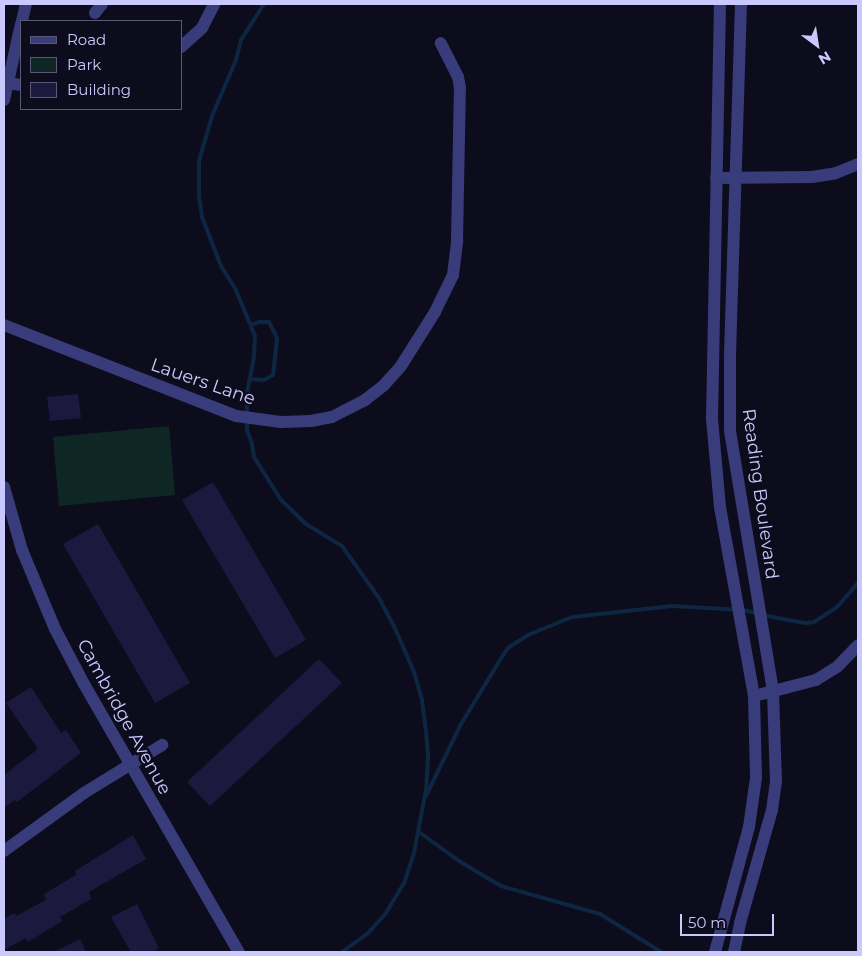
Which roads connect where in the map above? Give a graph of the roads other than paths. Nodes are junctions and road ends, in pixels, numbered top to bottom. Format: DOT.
graph roads {
  1 [pos="26,4"];
  2 [pos="214,4"];
  3 [pos="720,4"];
  4 [pos="741,4"];
  5 [pos="23,20"];
  6 [pos="20,32"];
  7 [pos="441,43"];
  8 [pos="182,46"];
  9 [pos="8,83"];
  10 [pos="20,85"];
  11 [pos="4,100"];
  12 [pos="858,164"];
  13 [pos="716,178"];
  14 [pos="736,178"];
  15 [pos="4,325"];
  16 [pos="4,487"];
  17 [pos="858,645"];
  18 [pos="773,692"];
  19 [pos="754,696"];
  20 [pos="162,745"];
  21 [pos="130,763"];
  22 [pos="4,851"];
  23 [pos="240,952"];
  24 [pos="715,952"];
  25 [pos="734,952"];
  1 -- 5 [label="street"];
  2 -- 8 [label="street"];
  3 -- 13 [label="street, Reading Boulevard"];
  4 -- 14 [label="street, Reading Boulevard"];
  6 -- 9 [label="street"];
  7 -- 15 [label="street, Lauers Lane"];
  9 -- 10 [label="street"];
  9 -- 11 [label="street"];
  12 -- 14 [label="street"];
  13 -- 14 [label="street"];
  13 -- 19 [label="street, Reading Boulevard"];
  14 -- 18 [label="street, Reading Boulevard"];
  16 -- 21 [label="street, Cambridge Avenue"];
  17 -- 18 [label="street"];
  18 -- 19 [label="street"];
  18 -- 25 [label="street, Reading Boulevard"];
  19 -- 24 [label="street, Reading Boulevard"];
  20 -- 21 [label="street"];
  21 -- 22 [label="street"];
  21 -- 23 [label="street, Cambridge Avenue"];
}
